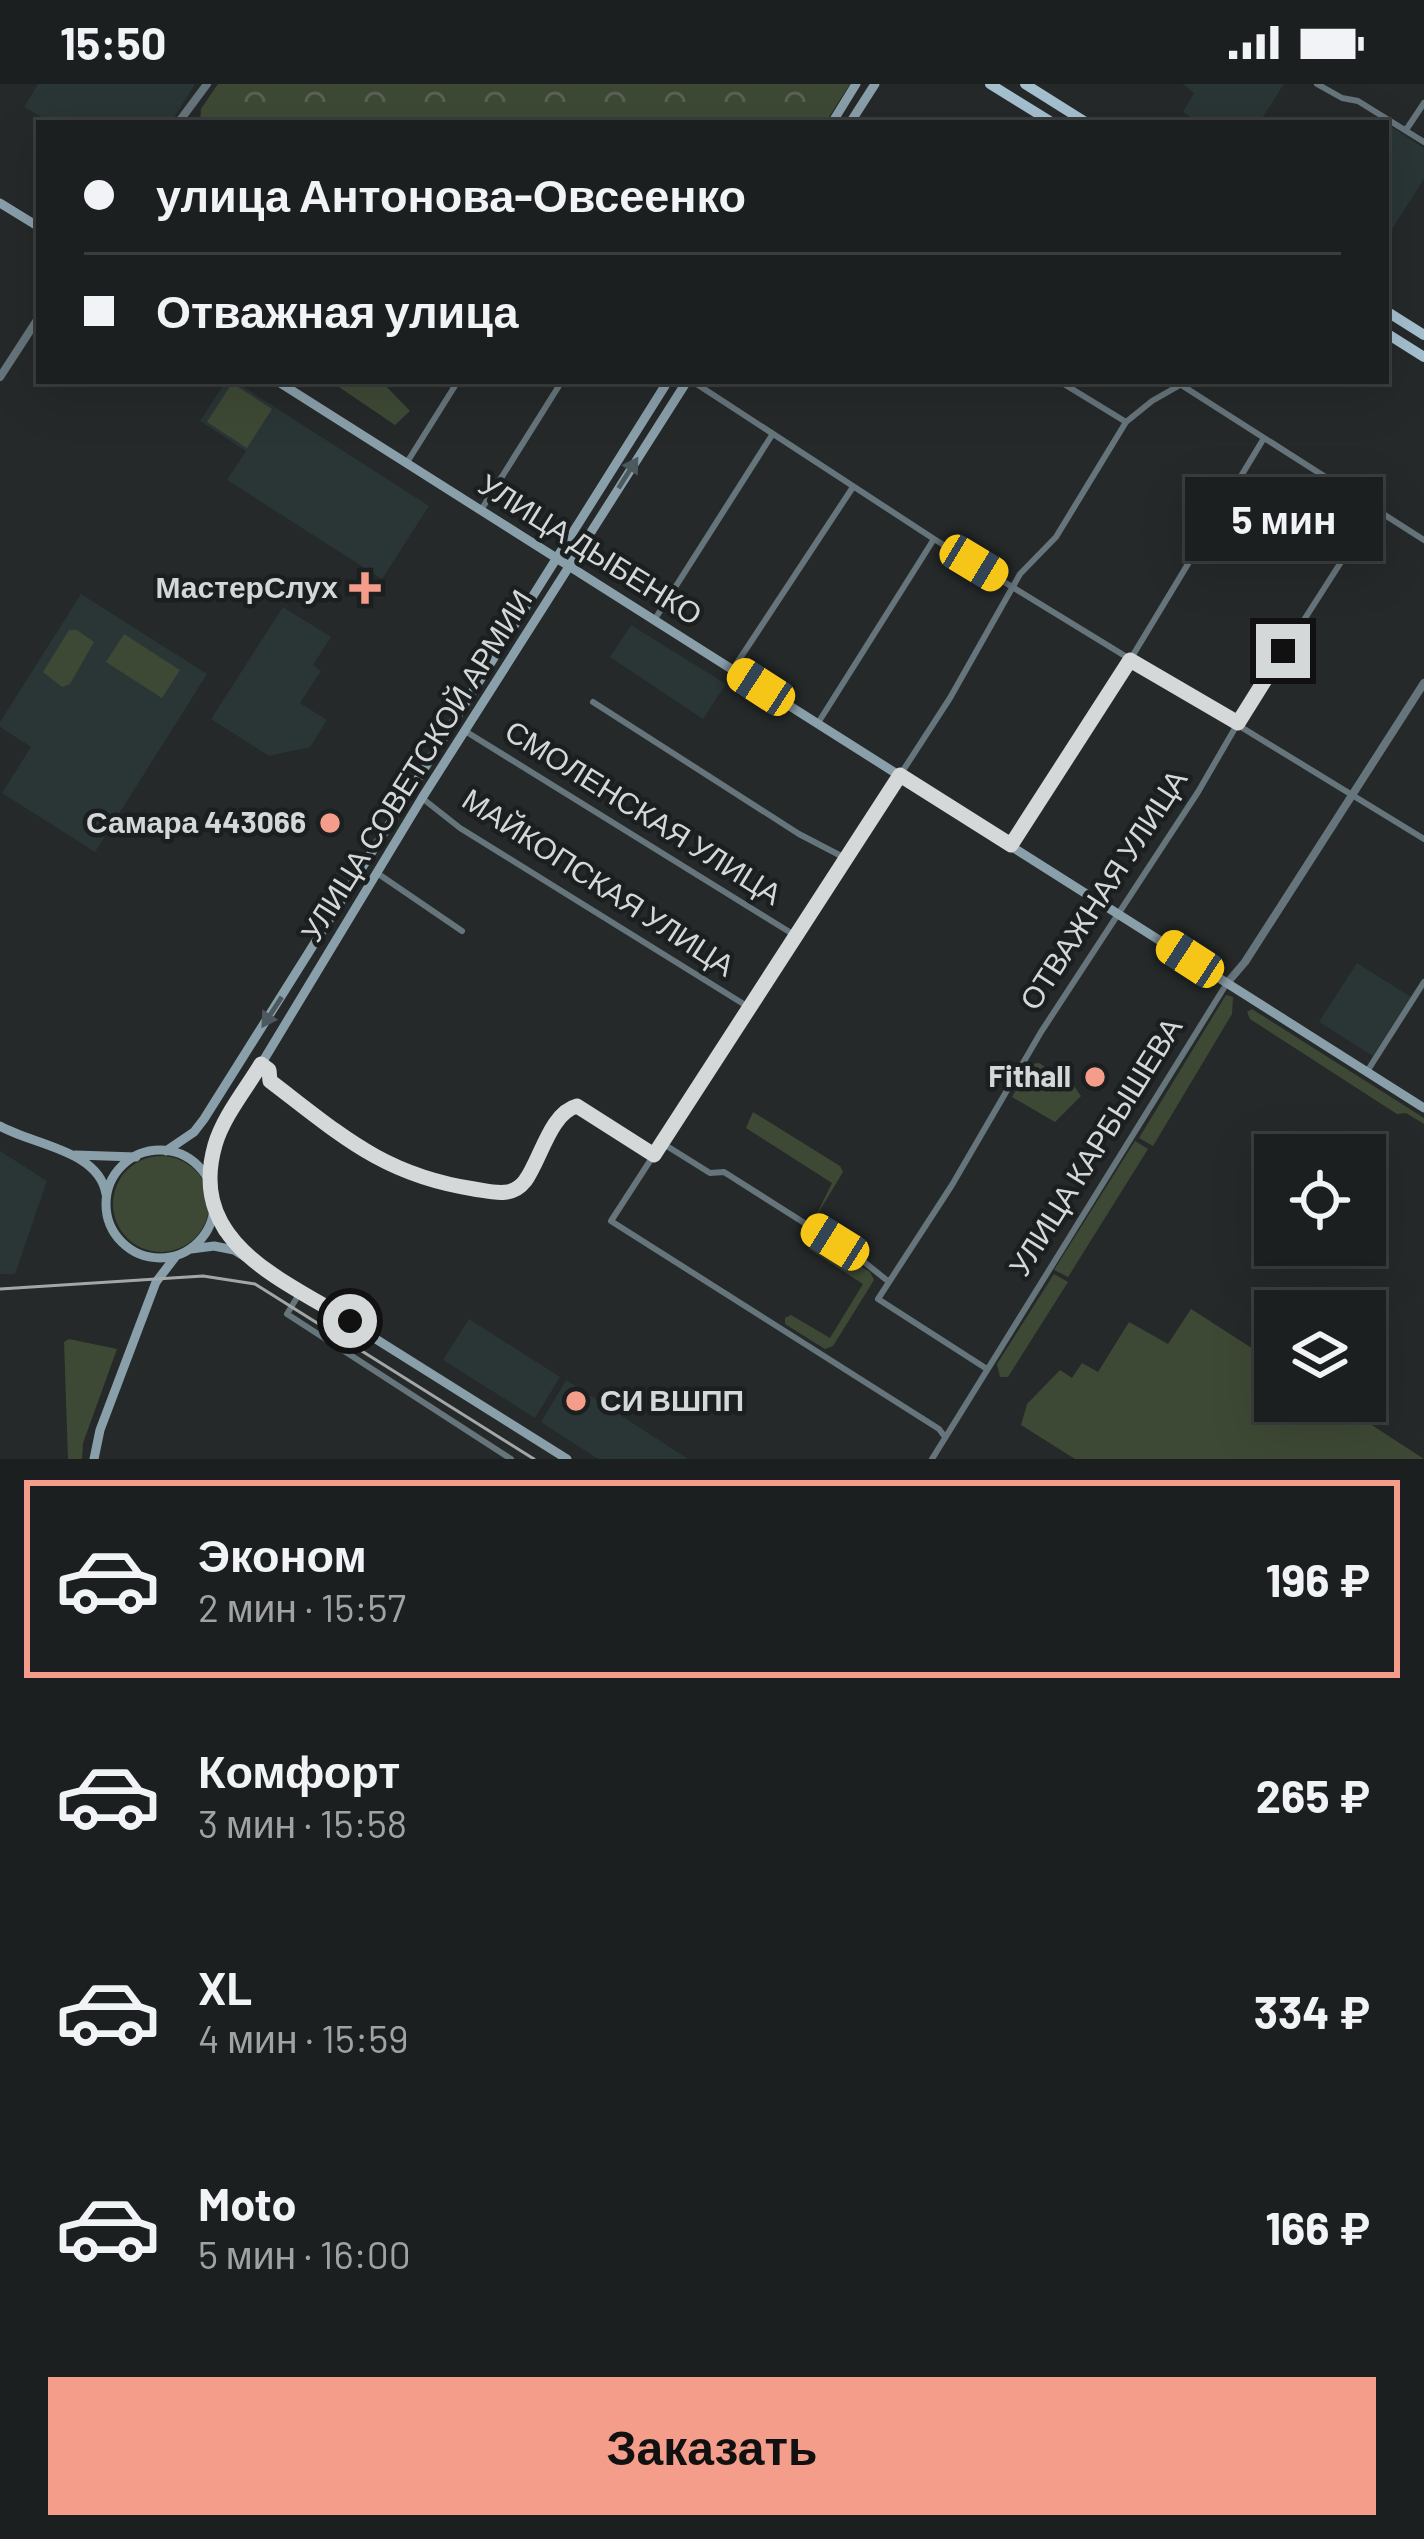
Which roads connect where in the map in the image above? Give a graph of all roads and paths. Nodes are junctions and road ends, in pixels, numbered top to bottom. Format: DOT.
graph roads {
  1 [pos="207,84"];
  2 [pos="856,84"];
  3 [pos="875,84"];
  4 [pos="990,84"];
  5 [pos="1025,84"];
  6 [pos="1317,84"];
  7 [pos="1338,84"];
  8 [pos="1333,94"];
  9 [pos="1424,104"];
  10 [pos="180,120"];
  11 [pos="834,120"];
  12 [pos="852,120"];
  13 [pos="1048,120"];
  14 [pos="1082,120"];
  15 [pos="1406,130"];
  16 [pos="1424,142"];
  17 [pos="0,202"];
  18 [pos="36,225"];
  19 [pos="1389,313"];
  20 [pos="36,321"];
  21 [pos="1389,334"];
  22 [pos="1424,335"];
  23 [pos="1424,357"];
  24 [pos="0,377"];
  25 [pos="282,384"];
  26 [pos="456,384"];
  27 [pos="560,384"];
  28 [pos="666,384"];
  29 [pos="688,384"];
  30 [pos="695,384"];
  31 [pos="1065,384"];
  32 [pos="1176,384"];
  33 [pos="1179,384"];
  34 [pos="1126,422"];
  35 [pos="772,435"];
  36 [pos="1264,438"];
  37 [pos="406,464"];
  38 [pos="854,487"];
  39 [pos="1375,509"];
  40 [pos="481,511"];
  41 [pos="934,539"];
  42 [pos="1424,540"];
  43 [pos="565,562"];
  44 [pos="1013,587"];
  45 [pos="655,619"];
  46 [pos="1130,660"];
  47 [pos="733,669"];
  48 [pos="1424,683"];
  49 [pos="592,702"];
  50 [pos="818,722"];
  51 [pos="1238,723"];
  52 [pos="464,731"];
  53 [pos="900,775"];
  54 [pos="1352,796"];
  55 [pos="422,798"];
  56 [pos="1424,839"];
  57 [pos="1011,845"];
  58 [pos="847,859"];
  59 [pos="364,867"];
  60 [pos="377,872"];
  61 [pos="1117,913"];
  62 [pos="462,932"];
  63 [pos="796,936"];
  64 [pos="301,969"];
  65 [pos="314,976"];
  66 [pos="1227,982"];
  67 [pos="1424,982"];
  68 [pos="750,1008"];
  69 [pos="261,1064"];
  70 [pos="1367,1072"];
  71 [pos="1424,1108"];
  72 [pos="0,1126"];
  73 [pos="662,1143"];
  74 [pos="166,1151"];
  75 [pos="71,1155"];
  76 [pos="654,1155"];
  77 [pos="136,1157"];
  78 [pos="210,1185"];
  79 [pos="214,1200"];
  80 [pos="106,1205"];
  81 [pos="191,1249"];
  82 [pos="140,1254"];
  83 [pos="176,1256"];
  84 [pos="270,1271"];
  85 [pos="156,1282"];
  86 [pos="889,1282"];
  87 [pos="301,1291"];
  88 [pos="987,1369"];
  89 [pos="945,1438"];
  90 [pos="94,1459"];
  91 [pos="511,1459"];
  92 [pos="567,1459"];
  93 [pos="932,1459"];
  1 -- 10 [label="street"];
  2 -- 11 [label="main road"];
  3 -- 12 [label="main road"];
  4 -- 13 [label="main road"];
  5 -- 14 [label="main road"];
  6 -- 8 [label="street"];
  7 -- 8 [label="street"];
  8 -- 15 [label="street"];
  9 -- 15 [label="street"];
  15 -- 16 [label="street"];
  17 -- 18 [label="main road"];
  19 -- 22 [label="main road"];
  20 -- 24 [label="street"];
  21 -- 23 [label="main road"];
  25 -- 37 [label="main road, УЛИЦА ДЫБЕНКО"];
  26 -- 37 [label="street"];
  27 -- 40 [label="street"];
  28 -- 43 [label="main road, УЛИЦА СОВЕТСКОЙ АРМИИ"];
  43 -- 29 [label="main road, УЛИЦА СОВЕТСКОЙ АРМИИ, one-way"];
  30 -- 35 [label="street"];
  31 -- 34 [label="street"];
  32 -- 34 [label="street"];
  33 -- 36 [label="street"];
  34 -- 44 [label="street"];
  35 -- 38 [label="street"];
  35 -- 45 [label="street"];
  36 -- 39 [label="street"];
  36 -- 46 [label="street"];
  37 -- 40 [label="main road, УЛИЦА ДЫБЕНКО"];
  38 -- 41 [label="street"];
  38 -- 47 [label="street"];
  39 -- 42 [label="street"];
  39 -- 51 [label="street, ОТВАЖНАЯ УЛИЦА"];
  40 -- 43 [label="main road, УЛИЦА ДЫБЕНКО"];
  41 -- 44 [label="street"];
  41 -- 50 [label="street"];
  43 -- 45 [label="main road, УЛИЦА ДЫБЕНКО"];
  43 -- 52 [label="main road, УЛИЦА СОВЕТСКОЙ АРМИИ"];
  43 -- 59 [label="main road, УЛИЦА СОВЕТСКОЙ АРМИИ"];
  44 -- 46 [label="street"];
  44 -- 53 [label="street"];
  45 -- 47 [label="main road, УЛИЦА ДЫБЕНКО"];
  46 -- 51 [label="street"];
  46 -- 57 [label="street"];
  47 -- 50 [label="main road, УЛИЦА ДЫБЕНКО"];
  48 -- 54 [label="street, УЛИЦА КАРБЫШЕВА"];
  49 -- 58 [label="street"];
  50 -- 53 [label="main road, УЛИЦА ДЫБЕНКО"];
  51 -- 54 [label="street"];
  51 -- 61 [label="street, ОТВАЖНАЯ УЛИЦА"];
  52 -- 55 [label="main road, УЛИЦА СОВЕТСКОЙ АРМИИ"];
  52 -- 63 [label="street, СМОЛЕНСКАЯ УЛИЦА"];
  53 -- 57 [label="main road, УЛИЦА ДЫБЕНКО"];
  53 -- 58 [label="street"];
  54 -- 56 [label="street"];
  54 -- 66 [label="street, УЛИЦА КАРБЫШЕВА"];
  55 -- 60 [label="main road, УЛИЦА СОВЕТСКОЙ АРМИИ"];
  55 -- 68 [label="street, МАЙКОПСКАЯ УЛИЦА"];
  57 -- 61 [label="main road, УЛИЦА ДЫБЕНКО"];
  58 -- 63 [label="street"];
  59 -- 60 [label="main road"];
  59 -- 64 [label="main road, УЛИЦА СОВЕТСКОЙ АРМИИ"];
  60 -- 62 [label="street"];
  60 -- 65 [label="main road, УЛИЦА СОВЕТСКОЙ АРМИИ"];
  61 -- 66 [label="main road, УЛИЦА ДЫБЕНКО"];
  61 -- 86 [label="street, ОТВАЖНАЯ УЛИЦА"];
  63 -- 68 [label="street"];
  64 -- 65 [label="main road"];
  64 -- 74 [label="main road, УЛИЦА СОВЕТСКОЙ АРМИИ, one-way"];
  65 -- 69 [label="main road, УЛИЦА СОВЕТСКОЙ АРМИИ"];
  66 -- 70 [label="main road, УЛИЦА ДЫБЕНКО"];
  66 -- 88 [label="street, УЛИЦА КАРБЫШЕВА"];
  67 -- 70 [label="street"];
  68 -- 73 [label="street"];
  69 -- 76 [label="street"];
  69 -- 78 [label="main road, УЛИЦА СОВЕТСКОЙ АРМИИ"];
  70 -- 71 [label="main road, УЛИЦА ДЫБЕНКО"];
  72 -- 75 [label="main road"];
  73 -- 76 [label="street"];
  73 -- 86 [label="street"];
  74 -- 77 [label="main road"];
  74 -- 78 [label="main road"];
  75 -- 77 [label="main road"];
  75 -- 80 [label="main road"];
  76 -- 89 [label="street"];
  77 -- 80 [label="main road"];
  78 -- 79 [label="main road"];
  79 -- 81 [label="main road"];
  79 -- 84 [label="main road"];
  80 -- 82 [label="main road"];
  81 -- 83 [label="main road"];
  81 -- 84 [label="main road"];
  82 -- 83 [label="main road"];
  82 -- 85 [label="main road"];
  83 -- 85 [label="main road"];
  84 -- 87 [label="main road"];
  85 -- 90 [label="main road"];
  86 -- 88 [label="street, ОТВАЖНАЯ УЛИЦА"];
  87 -- 91 [label="street"];
  87 -- 92 [label="main road"];
  88 -- 89 [label="street, УЛИЦА КАРБЫШЕВА"];
  89 -- 93 [label="street, УЛИЦА КАРБЫШЕВА"];
}
